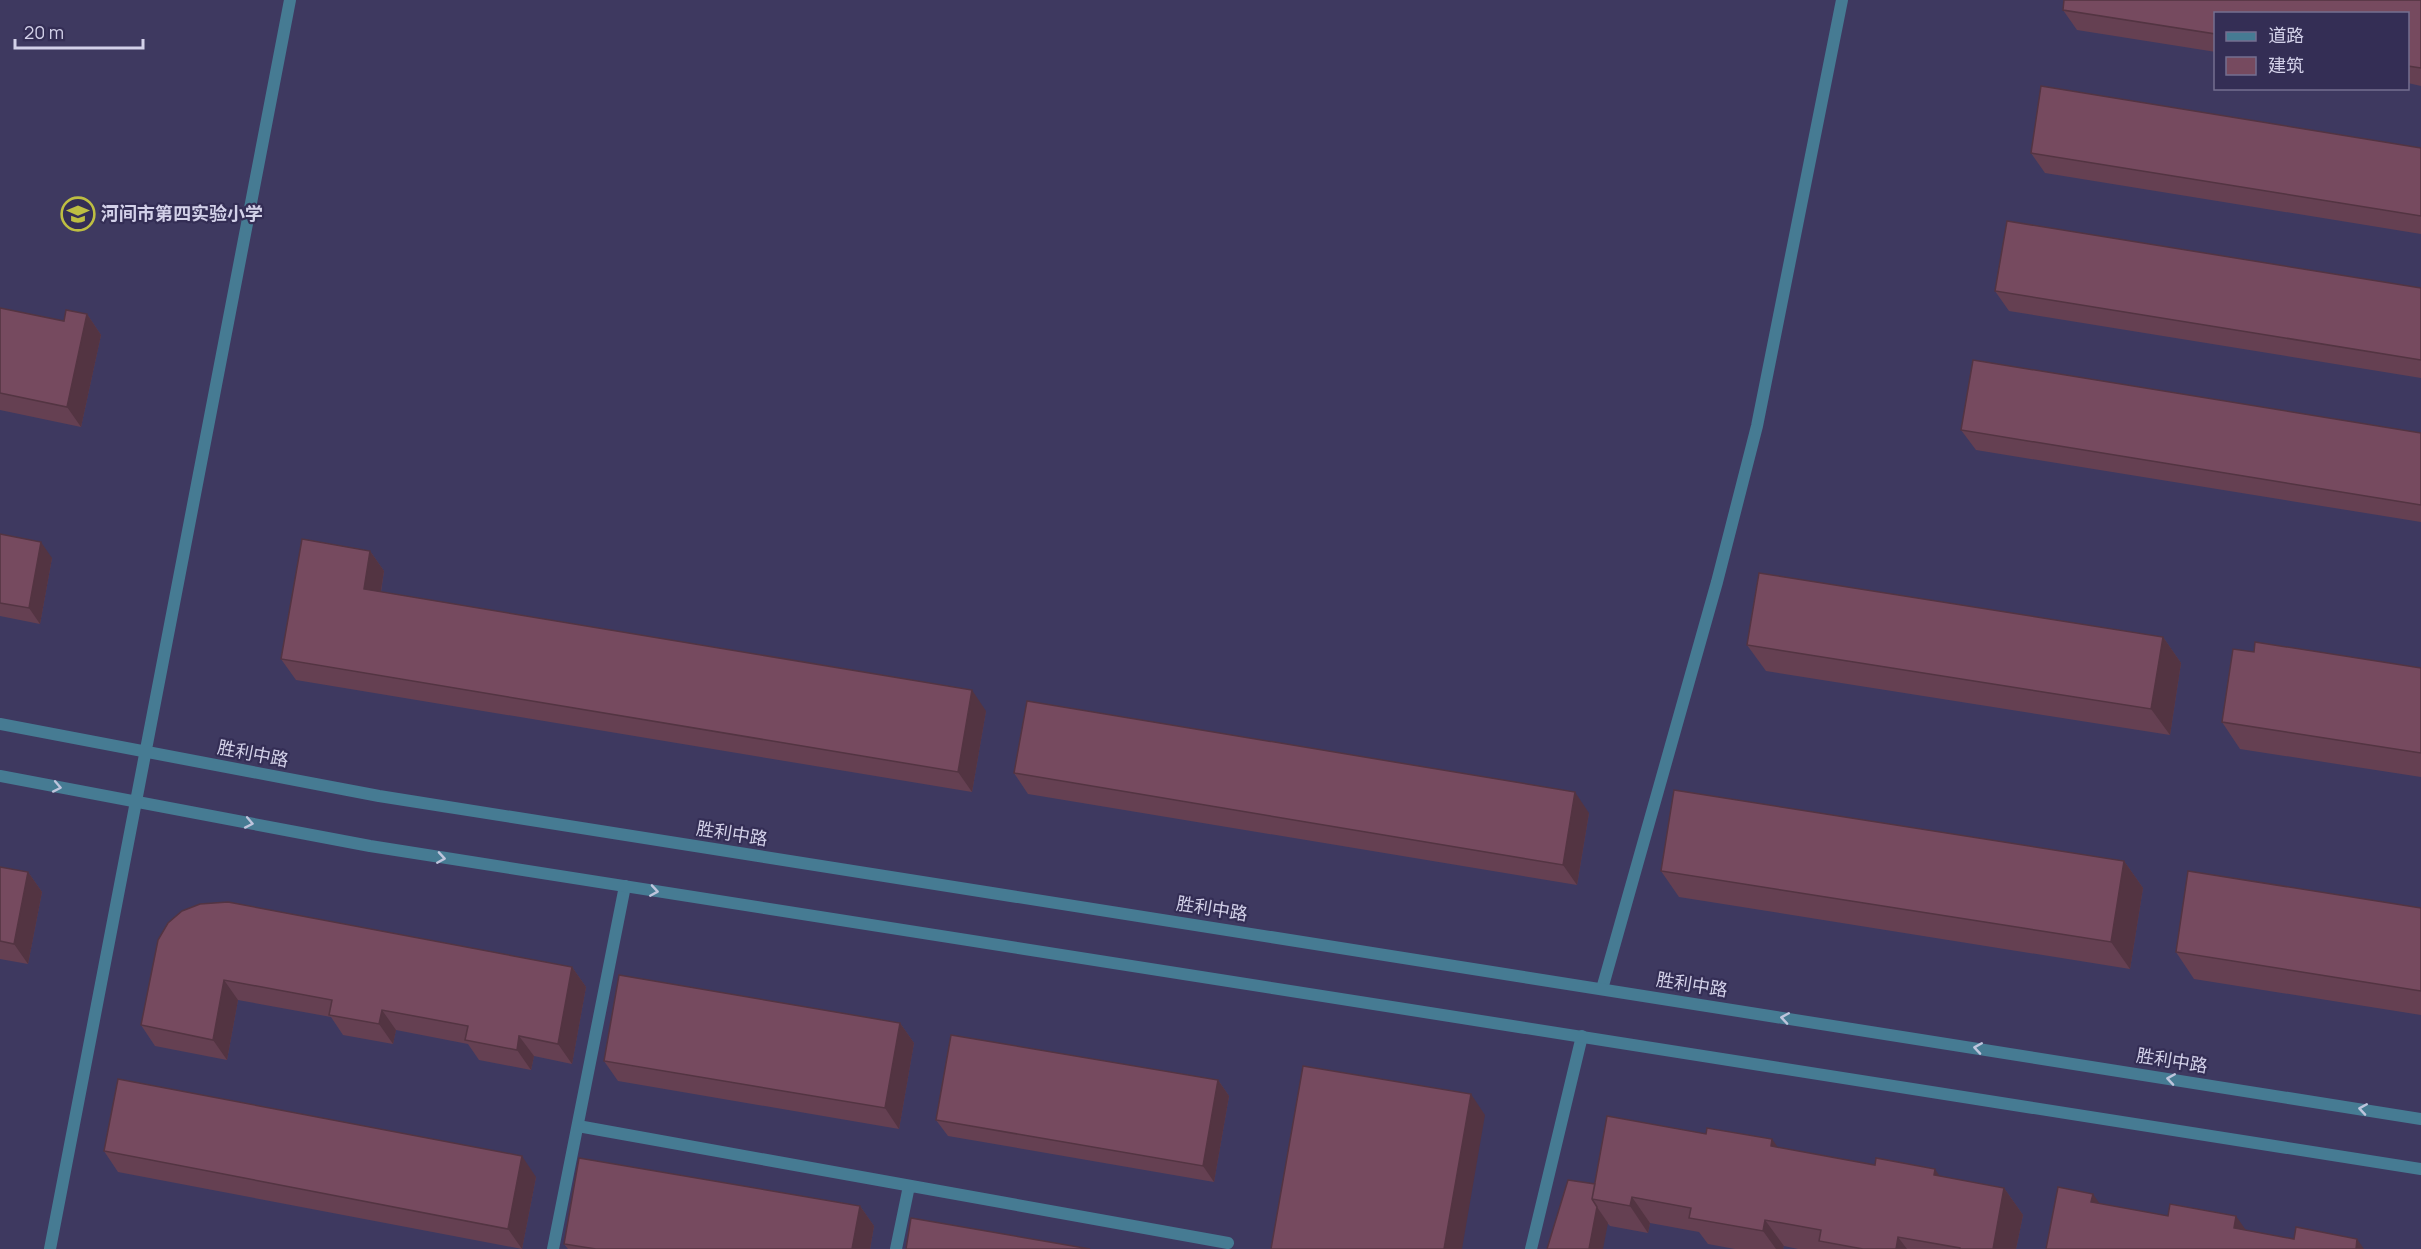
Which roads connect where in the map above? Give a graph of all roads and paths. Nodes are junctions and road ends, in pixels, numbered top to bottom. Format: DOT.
graph roads {
  1 [pos="290,0"];
  2 [pos="1842,0"];
  3 [pos="0,724"];
  4 [pos="147,752"];
  5 [pos="0,776"];
  6 [pos="137,802"];
  7 [pos="625,886"];
  8 [pos="1602,988"];
  9 [pos="1582,1036"];
  10 [pos="2421,1119"];
  11 [pos="578,1126"];
  12 [pos="2421,1170"];
  13 [pos="909,1186"];
  14 [pos="1228,1243"];
  15 [pos="50,1249"];
  16 [pos="553,1249"];
  17 [pos="896,1249"];
  18 [pos="1531,1249"];
  1 -- 4 [label="street"];
  2 -- 8 [label="street"];
  3 -- 4 [label="street, 胜利中路"];
  4 -- 6 [label="street"];
  4 -- 8 [label="street, 胜利中路"];
  5 -- 6 [label="street, one-way"];
  6 -- 7 [label="street, one-way"];
  6 -- 15 [label="street"];
  7 -- 9 [label="street, one-way"];
  7 -- 11 [label="street"];
  10 -- 8 [label="street, 胜利中路, one-way"];
  9 -- 12 [label="street"];
  9 -- 18 [label="street"];
  11 -- 13 [label="street"];
  11 -- 16 [label="street"];
  13 -- 14 [label="street"];
  13 -- 17 [label="street"];
}
